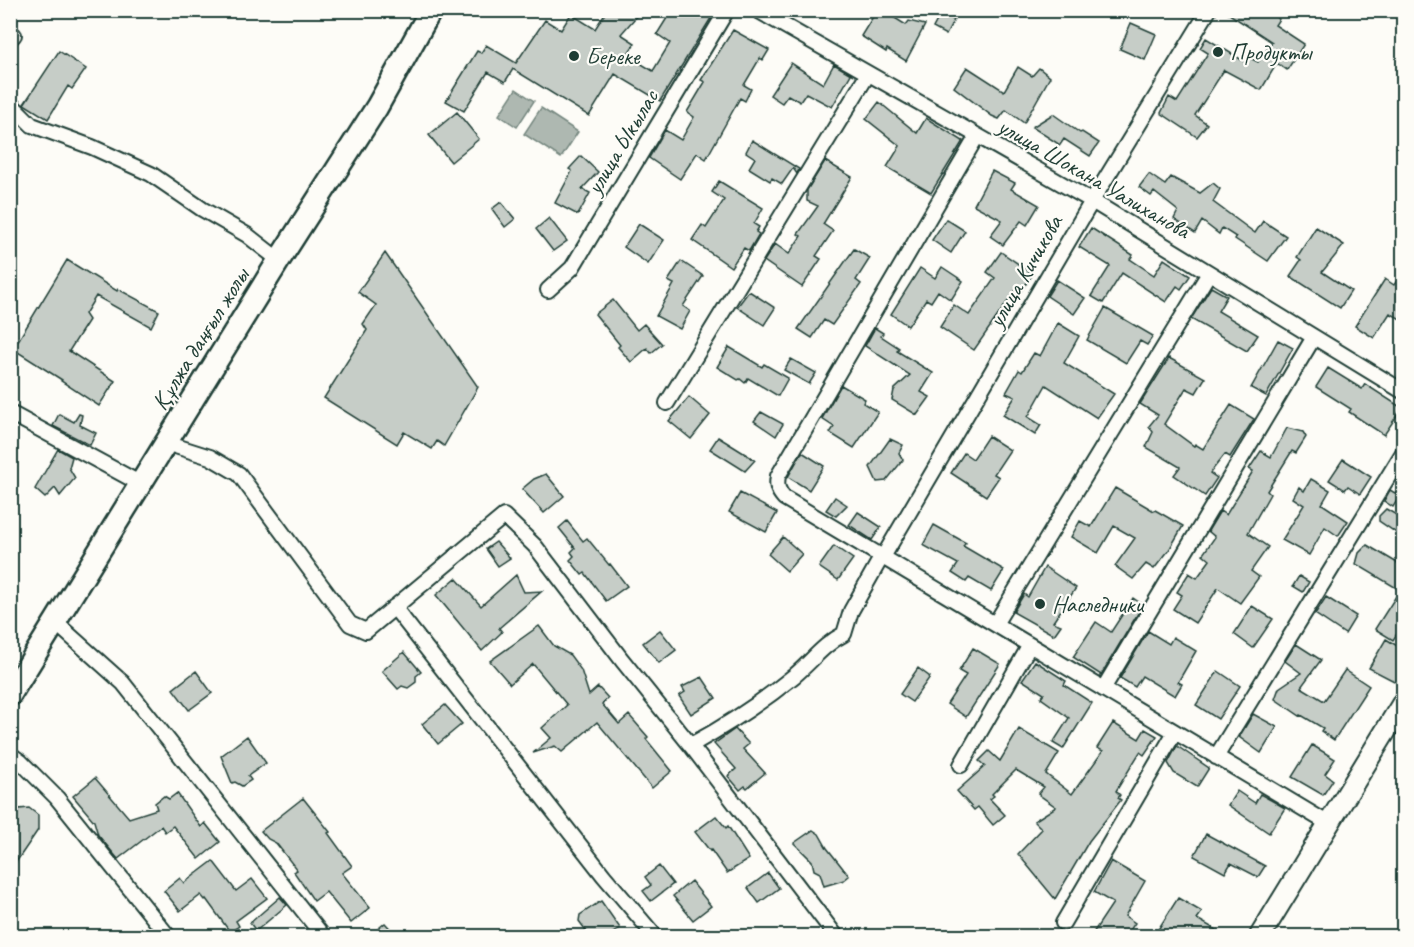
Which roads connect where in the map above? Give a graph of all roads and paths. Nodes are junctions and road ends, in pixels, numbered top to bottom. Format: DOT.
graph roads {
  1 [pos="431,10"];
  2 [pos="727,10"];
  3 [pos="757,10"];
  4 [pos="1209,10"];
  5 [pos="868,74"];
  6 [pos="10,103"];
  7 [pos="978,136"];
  8 [pos="1092,201"];
  9 [pos="279,260"];
  10 [pos="1209,273"];
  11 [pos="548,290"];
  12 [pos="1314,337"];
  13 [pos="1404,392"];
  14 [pos="667,404"];
  15 [pos="10,413"];
  16 [pos="166,443"];
  17 [pos="1404,452"];
  18 [pos="141,484"];
  19 [pos="882,556"];
  20 [pos="394,607"];
  21 [pos="55,622"];
  22 [pos="995,624"];
  23 [pos="1030,645"];
  24 [pos="1103,689"];
  25 [pos="10,695"];
  26 [pos="1404,701"];
  27 [pos="1175,732"];
  28 [pos="691,745"];
  29 [pos="10,754"];
  30 [pos="1216,757"];
  31 [pos="961,765"];
  32 [pos="1329,824"];
  33 [pos="1063,923"];
  34 [pos="168,936"];
  35 [pos="323,936"];
  36 [pos="655,936"];
  37 [pos="836,936"];
  38 [pos="1260,936"];
  1 -- 9 [label="main road, Құлжа даңғыл жолы"];
  2 -- 11 [label="street, улица Ыкылас"];
  3 -- 5 [label="street, улица Шокана Уалиханова"];
  4 -- 8 [label="street, улица Кичикова"];
  5 -- 7 [label="street, улица Шокана Уалиханова"];
  5 -- 14 [label="street"];
  6 -- 9 [label="street"];
  7 -- 8 [label="street, улица Шокана Уалиханова"];
  7 -- 19 [label="street"];
  8 -- 10 [label="street, улица Шокана Уалиханова"];
  8 -- 19 [label="street, улица Кичикова"];
  9 -- 16 [label="main road, Құлжа даңғыл жолы"];
  10 -- 12 [label="street, улица Шокана Уалиханова"];
  10 -- 22 [label="street"];
  12 -- 13 [label="street, улица Шокана Уалиханова"];
  12 -- 24 [label="street"];
  15 -- 18 [label="street"];
  16 -- 18 [label="main road, Құлжа даңғыл жолы"];
  16 -- 20 [label="street"];
  17 -- 30 [label="street"];
  18 -- 21 [label="main road, Құлжа даңғыл жолы"];
  19 -- 22 [label="street"];
  19 -- 28 [label="street, улица Кичикова"];
  20 -- 28 [label="street"];
  20 -- 36 [label="street"];
  21 -- 25 [label="main road, Құлжа даңғыл жолы"];
  21 -- 35 [label="street"];
  22 -- 23 [label="street"];
  23 -- 24 [label="street"];
  23 -- 31 [label="street"];
  24 -- 27 [label="street"];
  26 -- 32 [label="street"];
  27 -- 30 [label="street"];
  27 -- 33 [label="street"];
  28 -- 37 [label="street"];
  29 -- 34 [label="street"];
  30 -- 32 [label="street"];
  32 -- 38 [label="street"];
}
